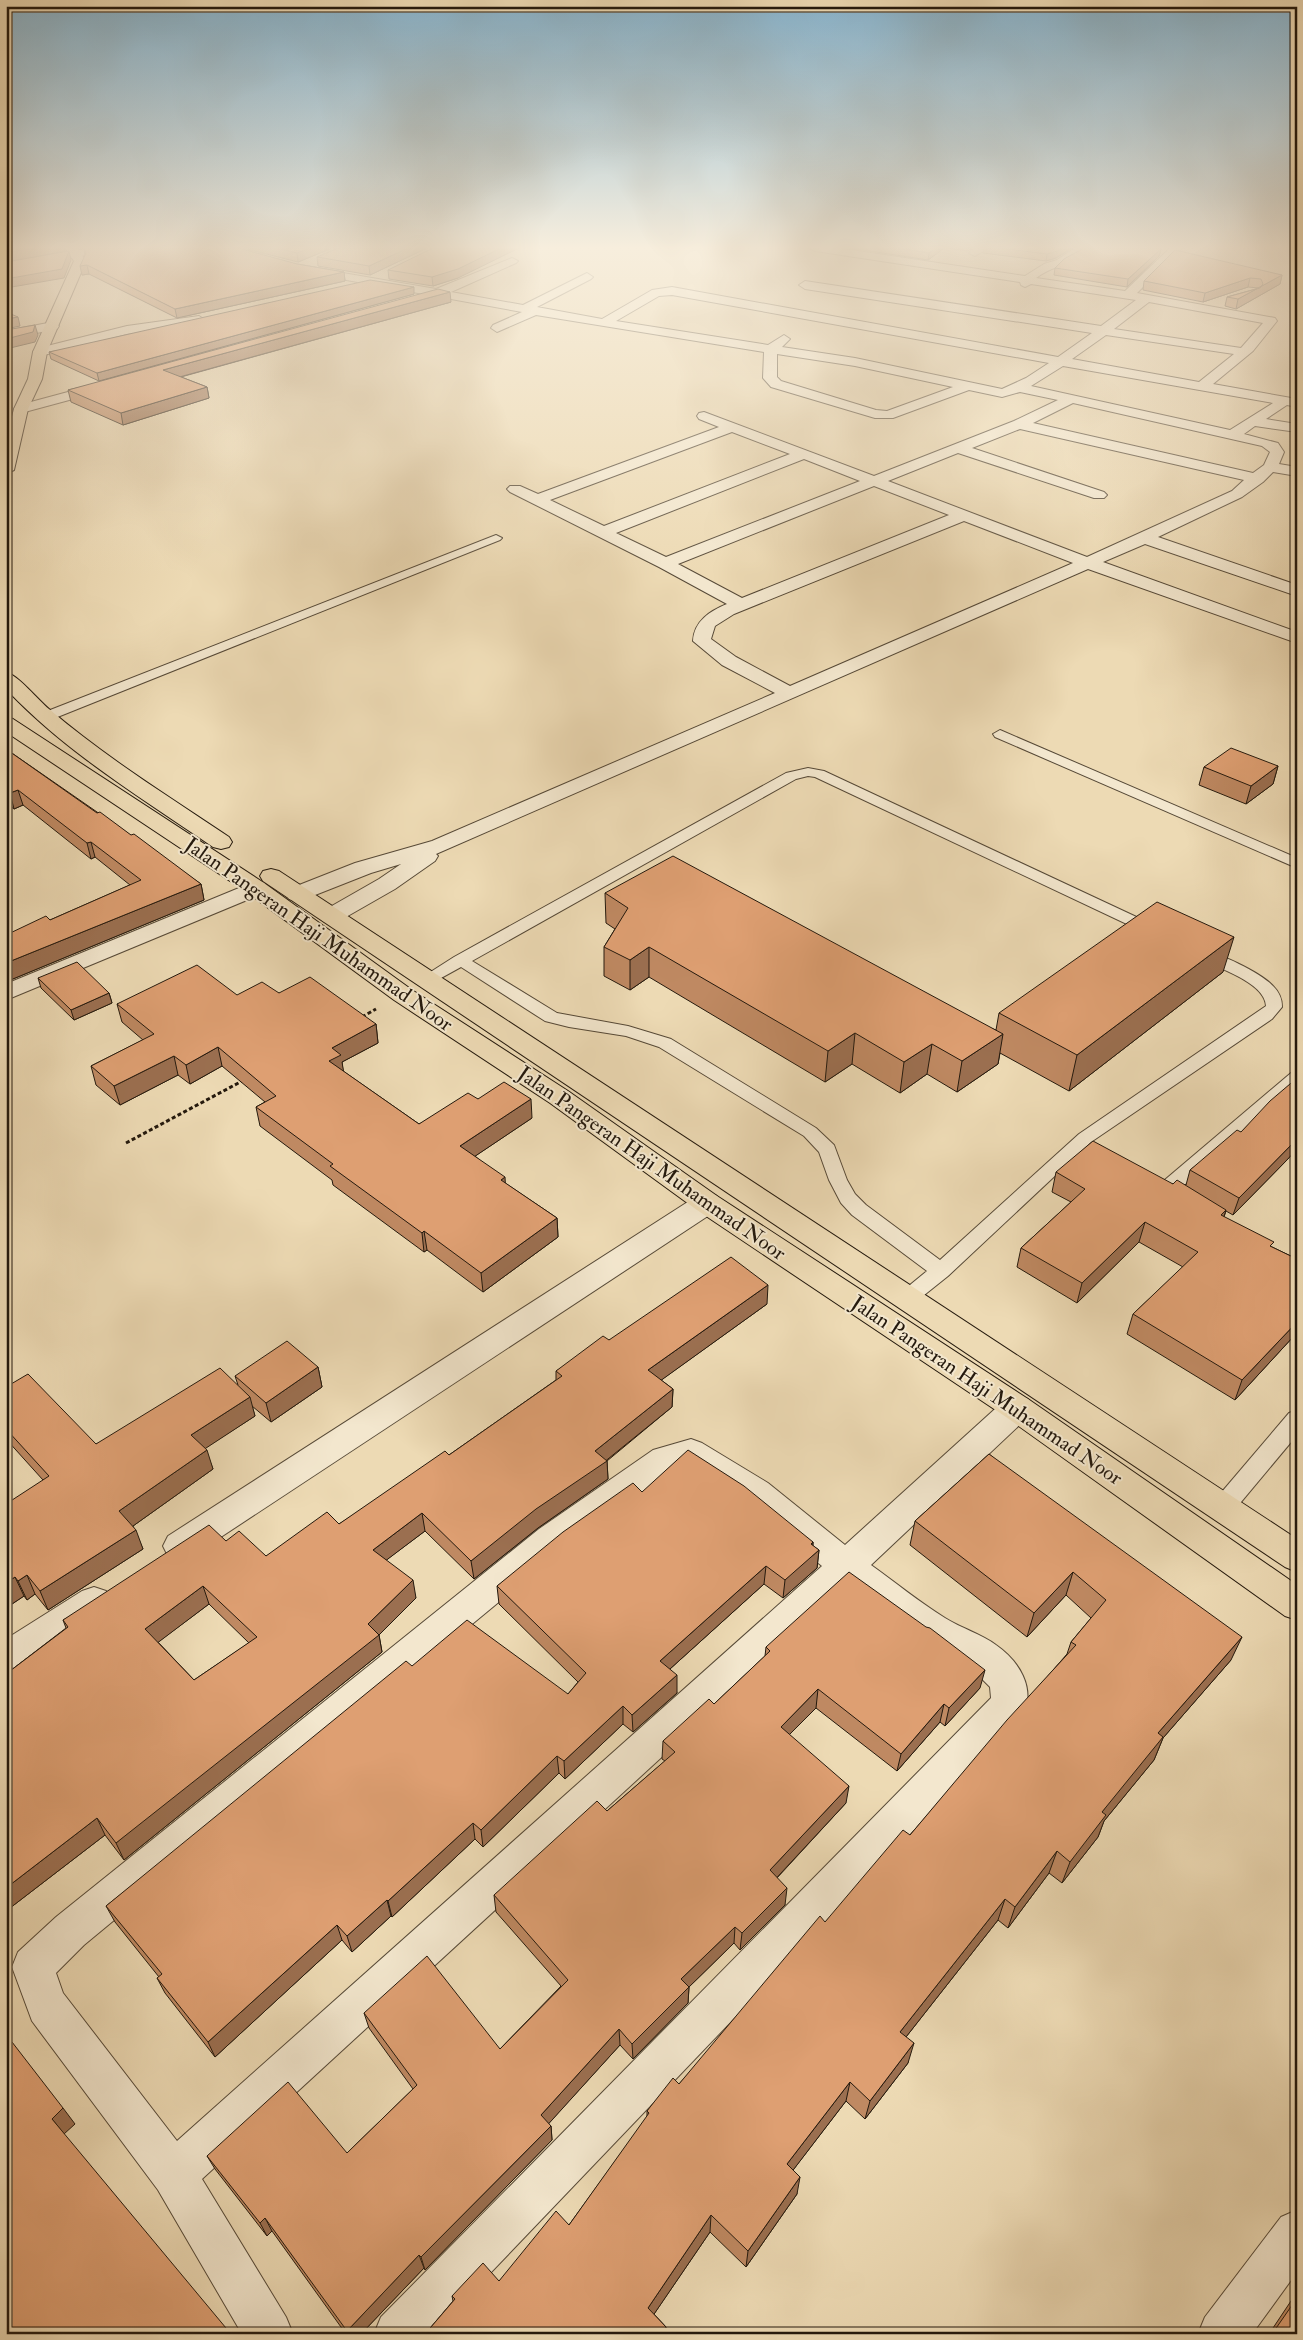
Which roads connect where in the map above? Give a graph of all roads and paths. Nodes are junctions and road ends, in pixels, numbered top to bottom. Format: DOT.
graph roads {
  1 [pos="39,357"];
  2 [pos="771,357"];
  3 [pos="822,357"];
  4 [pos="1038,357"];
  5 [pos="1065,357"];
  6 [pos="1237,357"];
  7 [pos="897,360"];
  8 [pos="1060,361"];
  9 [pos="884,367"];
  10 [pos="116,382"];
  11 [pos="970,385"];
  12 [pos="1202,386"];
  13 [pos="1018,387"];
  14 [pos="1069,400"];
  15 [pos="1297,403"];
  16 [pos="1281,404"];
  17 [pos="21,409"];
  18 [pos="704,416"];
  19 [pos="1254,422"];
  20 [pos="1019,424"];
  21 [pos="732,427"];
  22 [pos="1297,428"];
  23 [pos="1232,435"];
  24 [pos="958,448"];
  25 [pos="804,454"];
  26 [pos="6,470"];
  27 [pos="1297,472"];
  28 [pos="1264,473"];
  29 [pos="876,481"];
  30 [pos="515,488"];
  31 [pos="1100,495"];
  32 [pos="536,500"];
  33 [pos="964,515"];
  34 [pos="604,532"];
  35 [pos="496,538"];
  36 [pos="1144,538"];
  37 [pos="1086,562"];
  38 [pos="664,563"];
  39 [pos="1297,591"];
  40 [pos="741,605"];
  41 [pos="1297,638"];
  42 [pos="6,678"];
  43 [pos="790,693"];
  44 [pos="45,717"];
  45 [pos="6,723"];
  46 [pos="1000,734"];
  47 [pos="440,846"];
  48 [pos="1297,864"];
  49 [pos="256,888"];
  50 [pos="297,894"];
  51 [pos="331,916"];
  52 [pos="1171,940"];
  53 [pos="1188,948"];
  54 [pos="460,960"];
  55 [pos="437,987"];
  56 [pos="6,993"];
  57 [pos="413,1001"];
  58 [pos="360,1018"];
  59 [pos="1297,1077"];
  60 [pos="247,1078"];
  61 [pos="1084,1138"];
  62 [pos="126,1143"];
  63 [pos="1101,1148"];
  64 [pos="1167,1188"];
  65 [pos="707,1203"];
  66 [pos="941,1271"];
  67 [pos="906,1299"];
  68 [pos="1018,1408"];
  69 [pos="1297,1419"];
  70 [pos="1223,1507"];
  71 [pos="1297,1557"];
  72 [pos="156,1561"];
  73 [pos="846,1566"];
  74 [pos="115,1588"];
  75 [pos="1297,1605"];
  76 [pos="6,1659"];
  77 [pos="174,2174"];
  78 [pos="1297,2233"];
  79 [pos="269,2334"];
  80 [pos="398,2334"];
  81 [pos="1222,2334"];
  1 -- 17 [label="main road"];
  2 -- 11 [label="street"];
  3 -- 9 [label="street"];
  4 -- 8 [label="street"];
  5 -- 8 [label="street"];
  6 -- 12 [label="street"];
  7 -- 9 [label="street"];
  8 -- 12 [label="street"];
  8 -- 13 [label="street"];
  9 -- 11 [label="street"];
  10 -- 17 [label="street"];
  11 -- 13 [label="street"];
  12 -- 15 [label="street"];
  13 -- 14 [label="street"];
  14 -- 20 [label="street"];
  14 -- 23 [label="street"];
  16 -- 19 [label="street"];
  17 -- 26 [label="main road"];
  18 -- 21 [label="street"];
  19 -- 22 [label="street"];
  19 -- 23 [label="street"];
  20 -- 24 [label="street"];
  20 -- 28 [label="street"];
  21 -- 25 [label="street"];
  21 -- 32 [label="street"];
  23 -- 28 [label="street"];
  24 -- 29 [label="street"];
  24 -- 31 [label="street"];
  25 -- 29 [label="street"];
  25 -- 34 [label="street"];
  27 -- 28 [label="street"];
  28 -- 36 [label="street"];
  29 -- 33 [label="street"];
  29 -- 38 [label="street"];
  30 -- 32 [label="street"];
  32 -- 34 [label="street"];
  33 -- 37 [label="street"];
  33 -- 40 [label="street"];
  34 -- 38 [label="street"];
  35 -- 44 [label="lane"];
  36 -- 37 [label="street"];
  36 -- 39 [label="street"];
  37 -- 41 [label="street"];
  37 -- 43 [label="street"];
  38 -- 40 [label="street"];
  40 -- 43 [label="street"];
  42 -- 44 [label="main road, Jalan Pangeran Haji Muhammad Noor"];
  43 -- 47 [label="street"];
  44 -- 50 [label="main road, Jalan Pangeran Haji Muhammad Noor"];
  45 -- 49 [label="main road, Jalan Pangeran Haji Muhammad Noor"];
  46 -- 48 [label="lane"];
  47 -- 50 [label="street"];
  47 -- 51 [label="street"];
  49 -- 56 [label="street"];
  49 -- 57 [label="main road, Jalan Pangeran Haji Muhammad Noor"];
  50 -- 51 [label="main road, Jalan Pangeran Haji Muhammad Noor"];
  51 -- 55 [label="main road, Jalan Pangeran Haji Muhammad Noor"];
  52 -- 54 [label="lane"];
  53 -- 61 [label="lane"];
  54 -- 55 [label="lane"];
  54 -- 66 [label="lane"];
  55 -- 57 [label="main road"];
  55 -- 67 [label="main road, Jalan Pangeran Haji Muhammad Noor"];
  57 -- 58 [label="path"];
  57 -- 65 [label="main road, Jalan Pangeran Haji Muhammad Noor"];
  59 -- 64 [label="lane"];
  60 -- 62 [label="path"];
  61 -- 63 [label="lane"];
  61 -- 66 [label="lane"];
  65 -- 68 [label="main road, Jalan Pangeran Haji Muhammad Noor"];
  65 -- 72 [label="street"];
  66 -- 67 [label="lane"];
  67 -- 70 [label="main road, Jalan Pangeran Haji Muhammad Noor"];
  68 -- 73 [label="street"];
  68 -- 75 [label="main road, Jalan Pangeran Haji Muhammad Noor"];
  69 -- 70 [label="lane"];
  70 -- 71 [label="main road, Jalan Pangeran Haji Muhammad Noor"];
  73 -- 77 [label="street"];
  73 -- 77 [label="street"];
  73 -- 80 [label="street"];
  74 -- 76 [label="street"];
  77 -- 79 [label="street"];
  78 -- 81 [label="street"];
}
